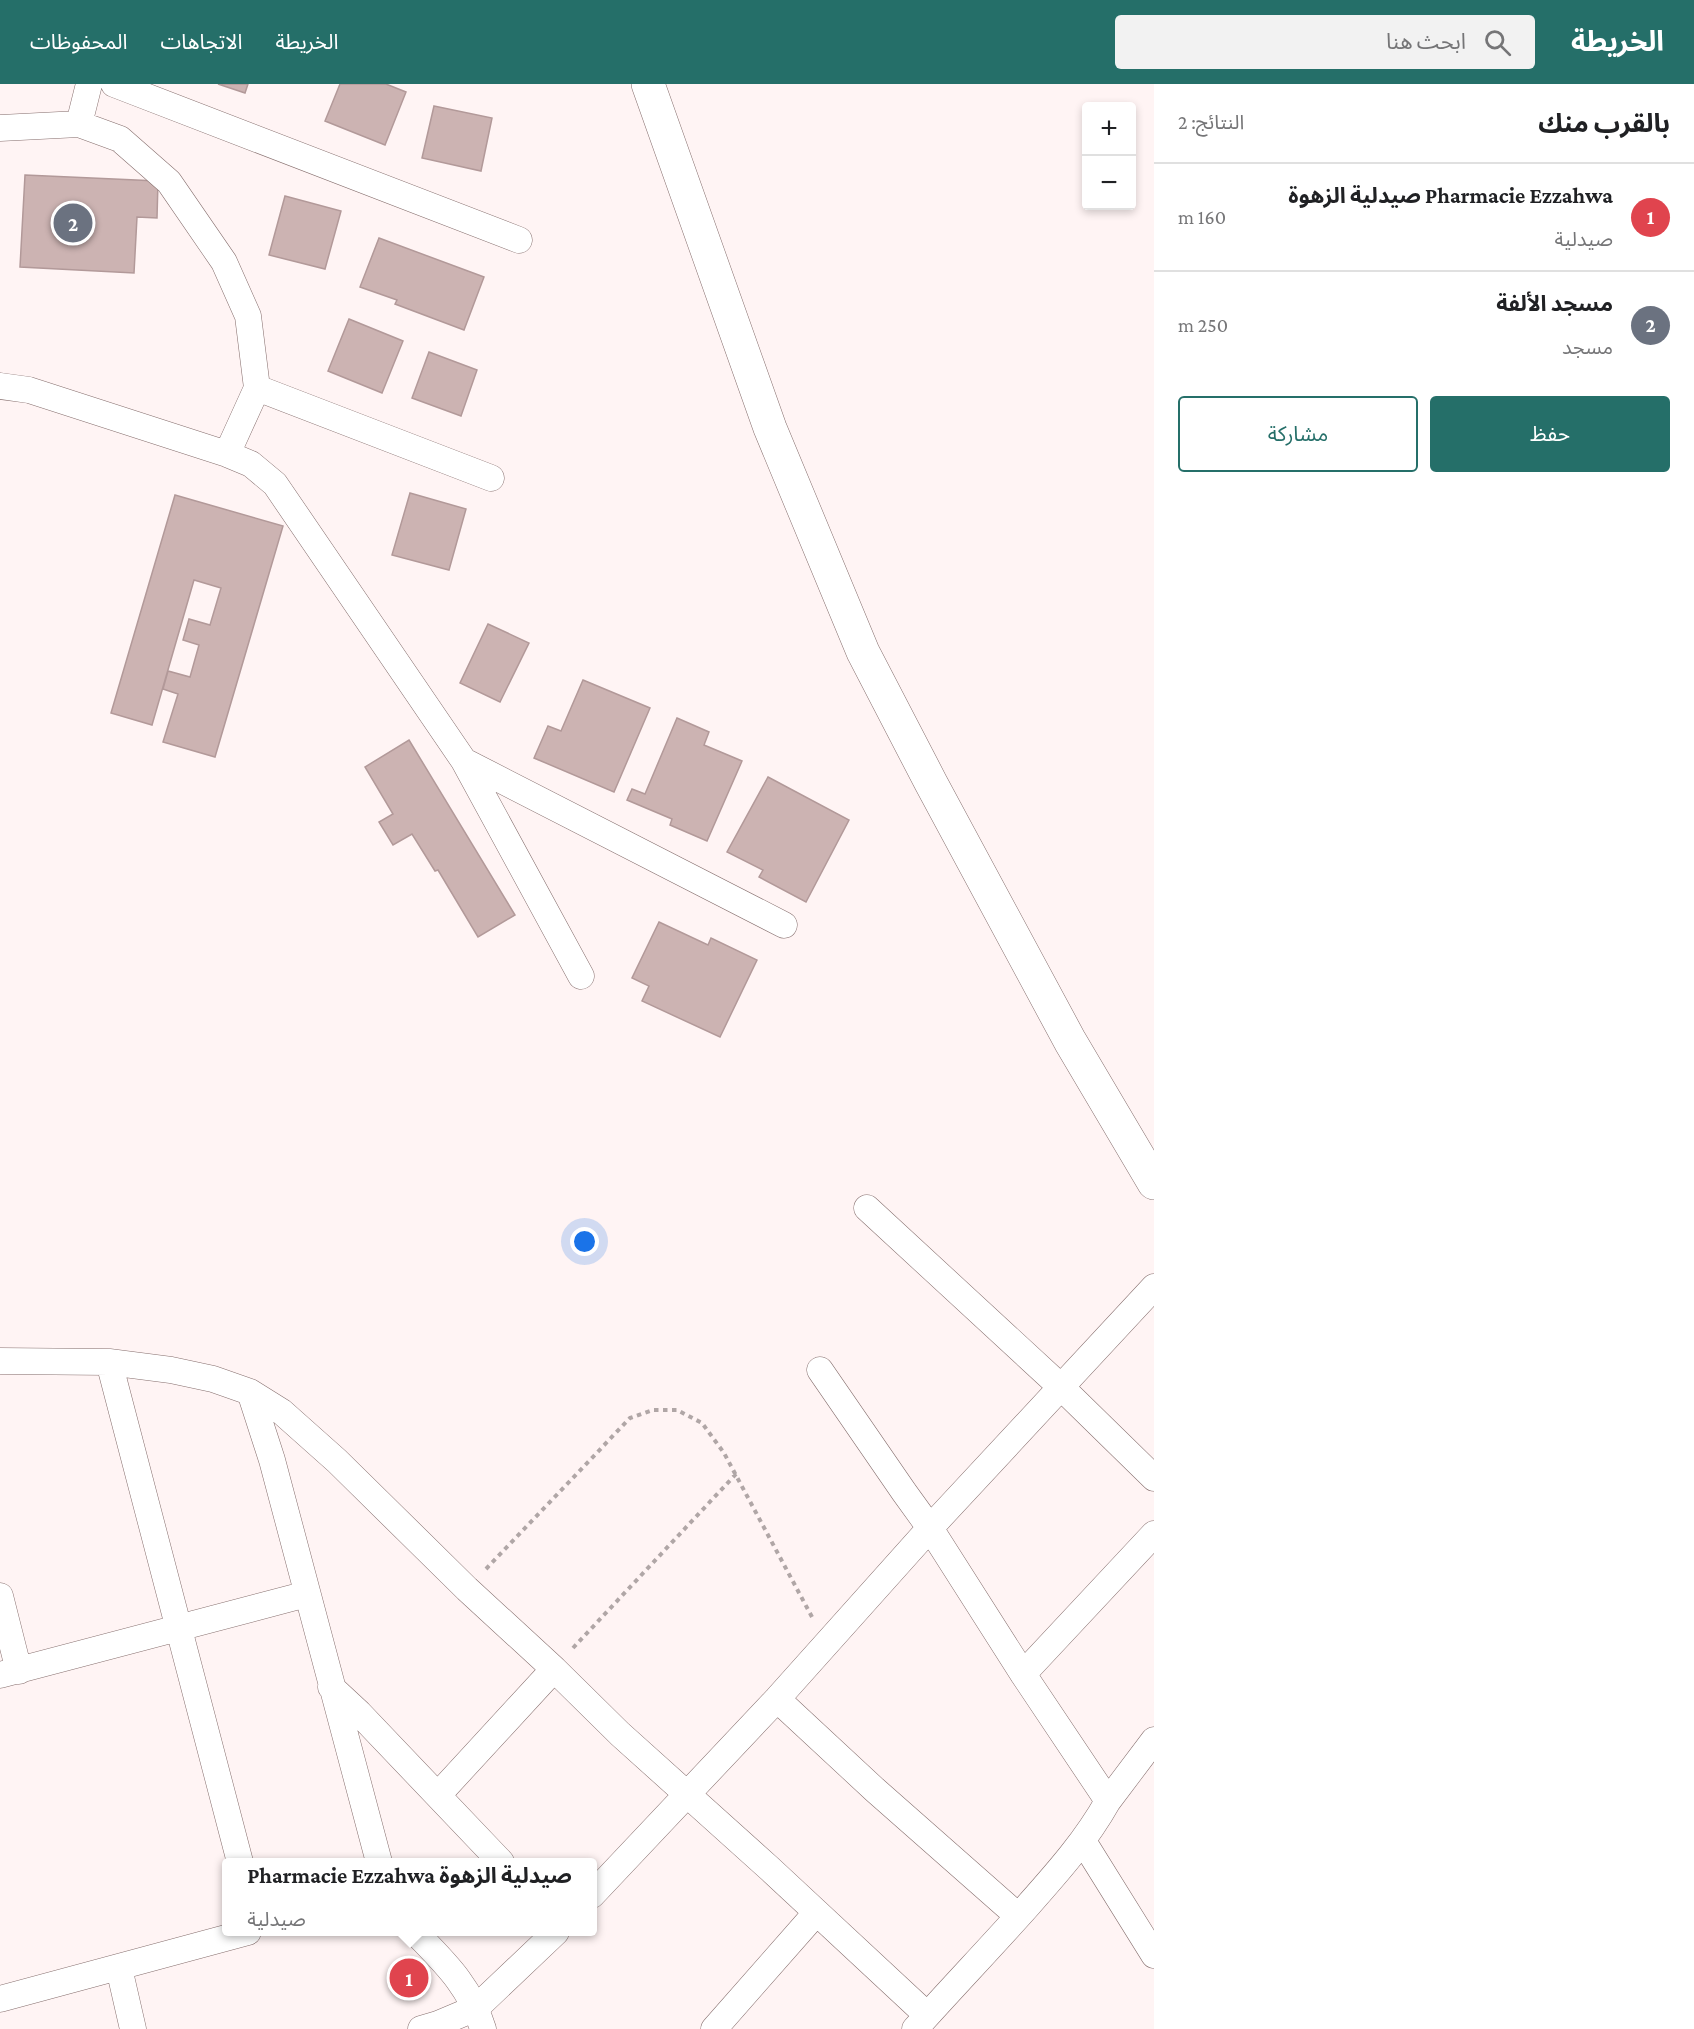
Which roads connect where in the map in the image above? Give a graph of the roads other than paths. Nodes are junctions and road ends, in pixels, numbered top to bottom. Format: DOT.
graph roads {
  1 [pos="89,84"];
  2 [pos="114,84"];
  3 [pos="648,84"];
  4 [pos="79,124"];
  5 [pos="0,128"];
  6 [pos="519,240"];
  7 [pos="0,386"];
  8 [pos="257,388"];
  9 [pos="227,454"];
  10 [pos="491,478"];
  11 [pos="464,761"];
  12 [pos="784,925"];
  13 [pos="581,976"];
  14 [pos="1154,1183"];
  15 [pos="867,1208"];
  16 [pos="1154,1287"];
  17 [pos="0,1361"];
  18 [pos="109,1362"];
  19 [pos="820,1370"];
  20 [pos="1062,1388"];
  21 [pos="250,1392"];
  22 [pos="1154,1478"];
  23 [pos="930,1528"];
  24 [pos="1154,1534"];
  25 [pos="307,1594"];
  26 [pos="0,1596"];
  27 [pos="178,1629"];
  28 [pos="554,1669"];
  29 [pos="10,1673"];
  30 [pos="1023,1674"];
  31 [pos="331,1686"];
  32 [pos="777,1699"];
  33 [pos="1154,1740"];
  34 [pos="686,1794"];
  35 [pos="438,1795"];
  36 [pos="1108,1801"];
  37 [pos="1083,1841"];
  38 [pos="239,1858"];
  39 [pos="378,1858"];
  40 [pos="496,1858"];
  41 [pos="597,1890"];
  42 [pos="816,1913"];
  43 [pos="1018,1916"];
  44 [pos="234,1936"];
  45 [pos="419,1936"];
  46 [pos="553,1936"];
  47 [pos="1154,1955"];
  48 [pos="119,1968"];
  49 [pos="0,1999"];
  50 [pos="480,2019"];
  51 [pos="921,2022"];
  52 [pos="133,2029"];
  53 [pos="421,2029"];
  54 [pos="714,2029"];
  1 -- 4 [label="street"];
  2 -- 6 [label="street"];
  3 -- 14 [label="main road"];
  4 -- 5 [label="street"];
  4 -- 8 [label="street"];
  7 -- 9 [label="street"];
  8 -- 9 [label="street"];
  8 -- 10 [label="street"];
  9 -- 11 [label="street"];
  11 -- 12 [label="street"];
  11 -- 13 [label="street"];
  15 -- 20 [label="street"];
  16 -- 20 [label="street"];
  17 -- 18 [label="street"];
  18 -- 21 [label="street"];
  18 -- 27 [label="street"];
  19 -- 23 [label="street"];
  20 -- 22 [label="street"];
  20 -- 23 [label="street"];
  21 -- 25 [label="street"];
  21 -- 28 [label="street"];
  23 -- 30 [label="street"];
  23 -- 32 [label="street"];
  24 -- 30 [label="street"];
  25 -- 27 [label="street"];
  25 -- 31 [label="street"];
  26 -- 29 [label="street"];
  27 -- 29 [label="street"];
  27 -- 38 [label="street"];
  28 -- 34 [label="street"];
  28 -- 35 [label="street"];
  30 -- 36 [label="street"];
  31 -- 35 [label="street"];
  31 -- 39 [label="street"];
  32 -- 34 [label="street"];
  32 -- 43 [label="street"];
  33 -- 36 [label="street"];
  34 -- 41 [label="street"];
  34 -- 42 [label="street"];
  35 -- 40 [label="street"];
  36 -- 37 [label="street"];
  37 -- 43 [label="street"];
  37 -- 47 [label="street"];
  42 -- 51 [label="street"];
  42 -- 54 [label="street"];
  43 -- 51 [label="street"];
  44 -- 48 [label="street"];
  45 -- 50 [label="street"];
  46 -- 50 [label="street"];
  48 -- 49 [label="street"];
  48 -- 52 [label="street"];
  50 -- 53 [label="street"];
}
